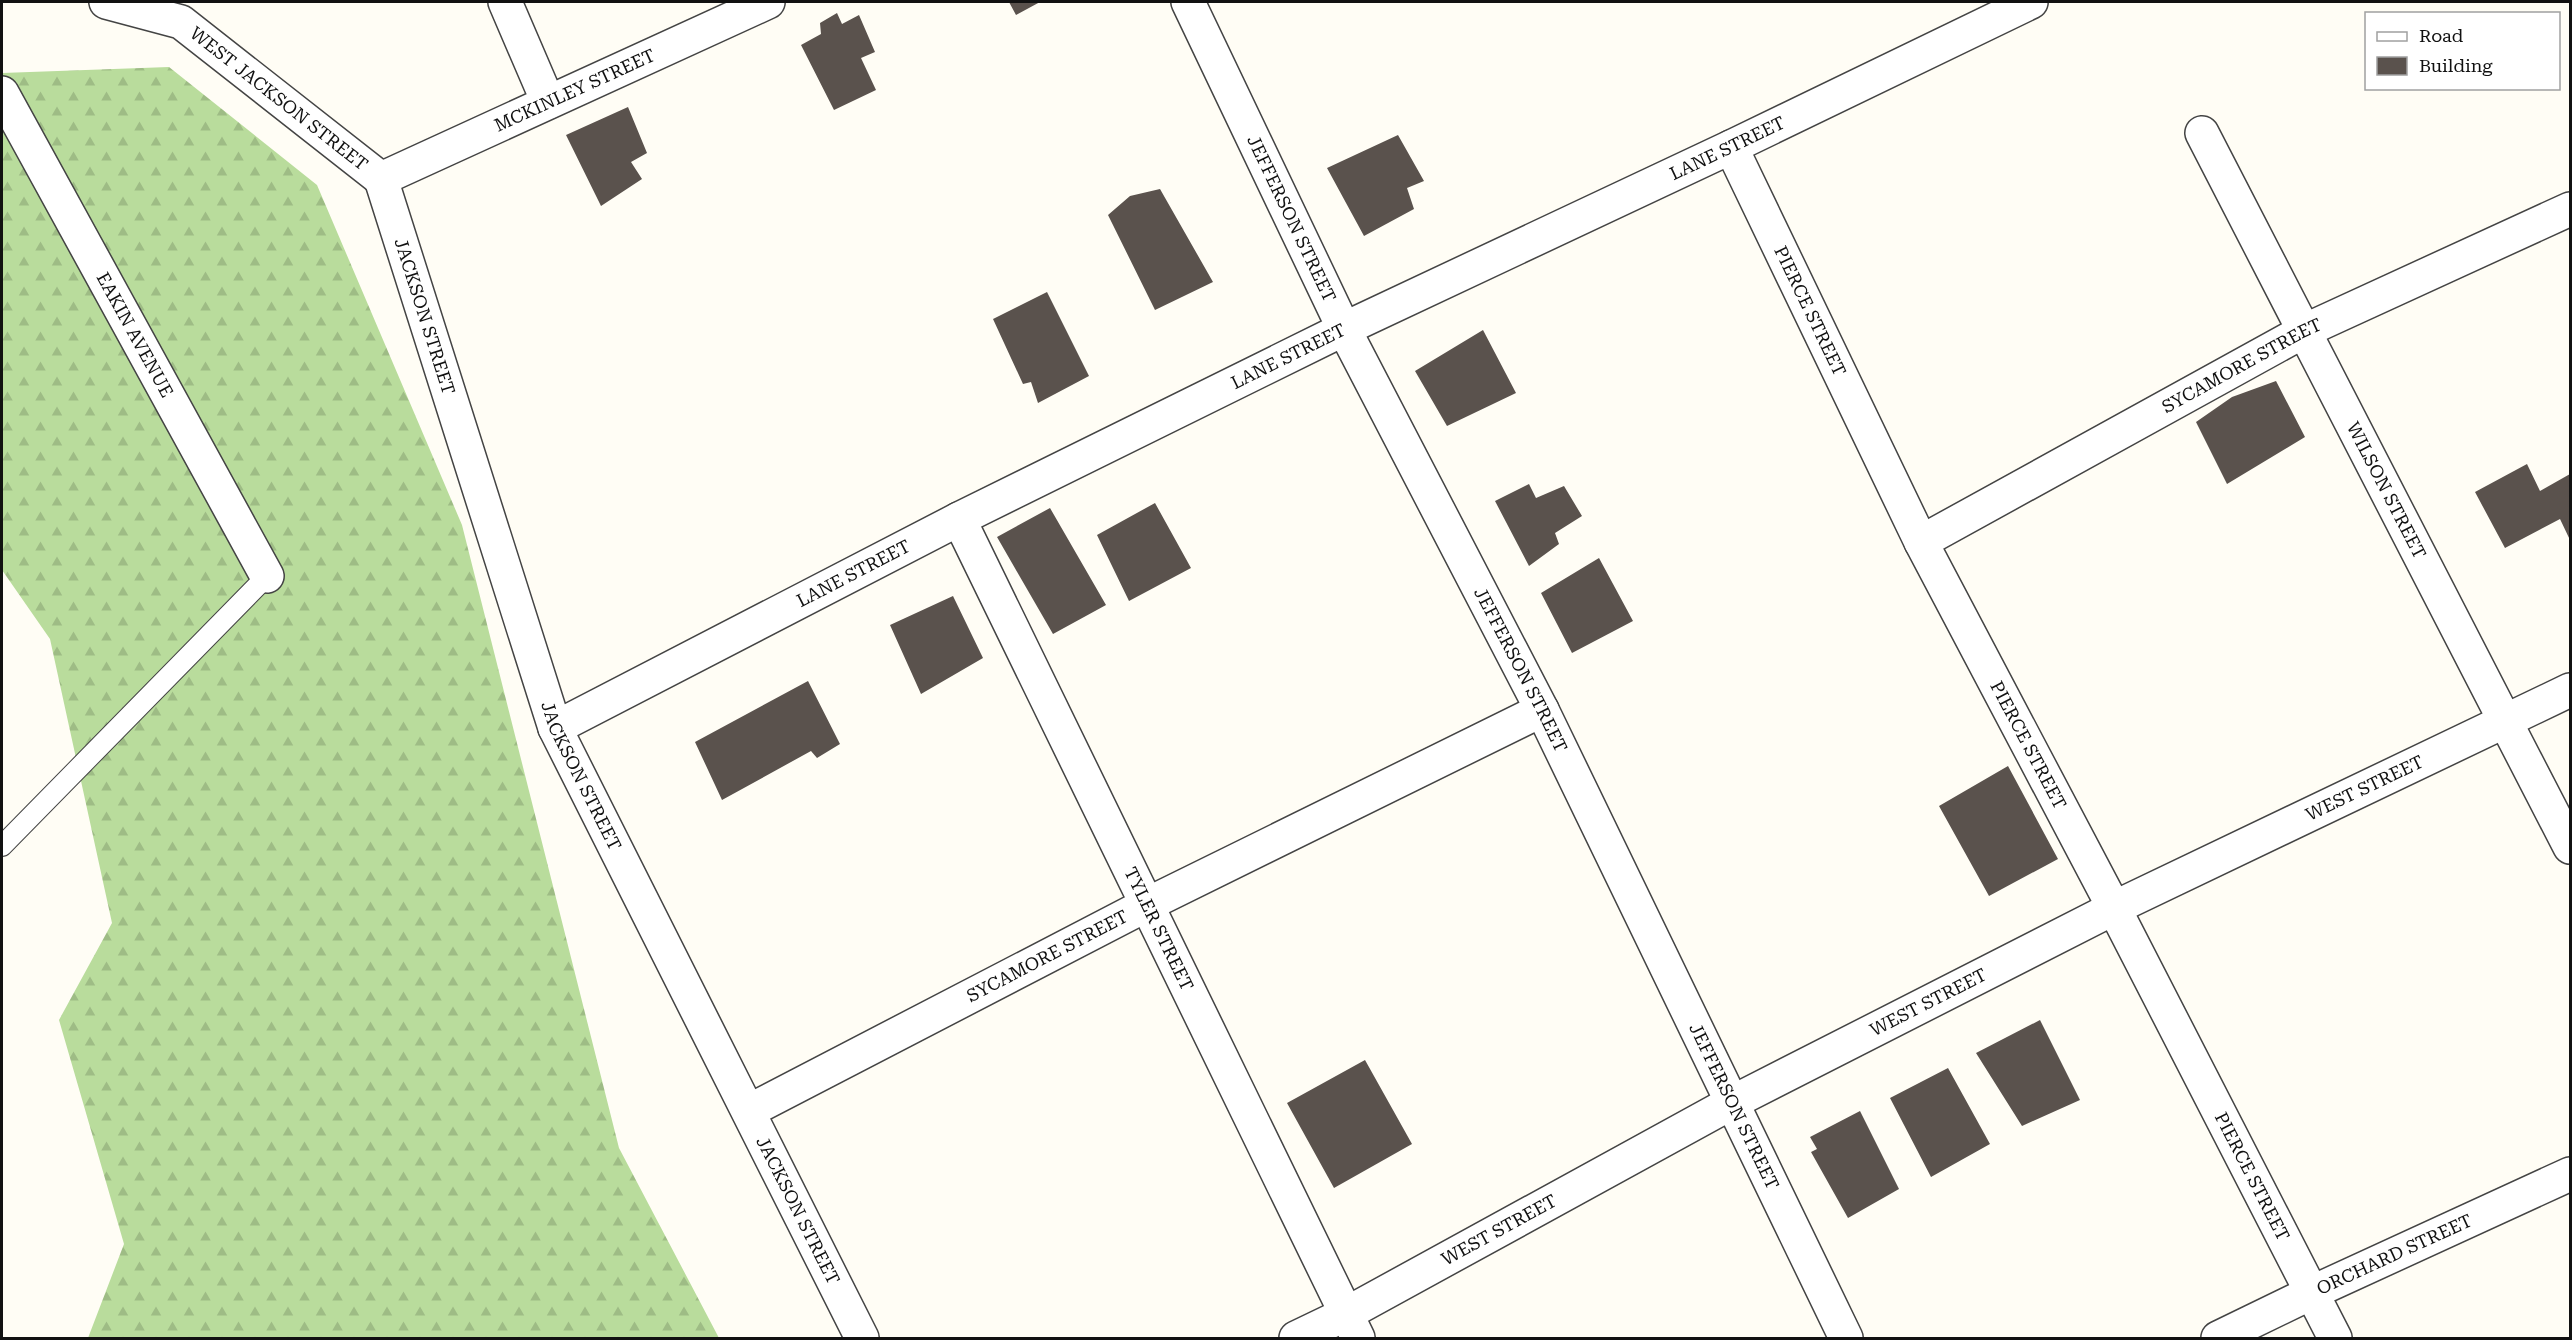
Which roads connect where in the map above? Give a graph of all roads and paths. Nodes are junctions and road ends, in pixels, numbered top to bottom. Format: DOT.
graph roads {
  1 [pos="106,2"];
  2 [pos="505,2"];
  3 [pos="768,2"];
  4 [pos="1188,2"];
  5 [pos="2031,2"];
  6 [pos="174,12"];
  7 [pos="2,93"];
  8 [pos="548,102"];
  9 [pos="2202,133"];
  10 [pos="1731,147"];
  11 [pos="381,179"];
  12 [pos="2571,208"];
  13 [pos="1344,328"];
  14 [pos="2304,331"];
  15 [pos="959,519"];
  16 [pos="1921,542"];
  17 [pos="267,576"];
  18 [pos="2571,690"];
  19 [pos="1542,710"];
  20 [pos="2507,720"];
  21 [pos="555,728"];
  22 [pos="2,846"];
  23 [pos="2571,847"];
  24 [pos="1148,904"];
  25 [pos="2114,908"];
  26 [pos="1731,1103"];
  27 [pos="749,1111"];
  28 [pos="2571,1174"];
  29 [pos="2313,1292"];
  30 [pos="1352,1326"];
  31 [pos="862,1338"];
  32 [pos="1296,1338"];
  33 [pos="1846,1338"];
  34 [pos="2218,1338"];
  35 [pos="2335,1338"];
  1 -- 6 [label="street, WEST JACKSON STREET"];
  2 -- 8 [label="street"];
  3 -- 8 [label="street, MCKINLEY STREET"];
  4 -- 13 [label="street, JEFFERSON STREET"];
  5 -- 10 [label="street, LANE STREET"];
  6 -- 11 [label="street, WEST JACKSON STREET"];
  7 -- 17 [label="street, EAKIN AVENUE"];
  8 -- 11 [label="street, MCKINLEY STREET"];
  9 -- 14 [label="street, WILSON STREET"];
  10 -- 13 [label="street, LANE STREET"];
  10 -- 16 [label="street, PIERCE STREET"];
  11 -- 21 [label="street, JACKSON STREET"];
  12 -- 14 [label="street, SYCAMORE STREET"];
  13 -- 15 [label="street, LANE STREET"];
  13 -- 19 [label="street, JEFFERSON STREET"];
  14 -- 16 [label="street, SYCAMORE STREET"];
  14 -- 20 [label="street, WILSON STREET"];
  15 -- 21 [label="street, LANE STREET"];
  15 -- 24 [label="street, TYLER STREET"];
  16 -- 25 [label="street, PIERCE STREET"];
  17 -- 22 [label="lane"];
  18 -- 20 [label="street, WEST STREET"];
  19 -- 24 [label="street, SYCAMORE STREET"];
  19 -- 26 [label="street, JEFFERSON STREET"];
  20 -- 23 [label="street, WILSON STREET"];
  20 -- 25 [label="street, WEST STREET"];
  21 -- 27 [label="street, JACKSON STREET"];
  24 -- 27 [label="street, SYCAMORE STREET"];
  24 -- 30 [label="street, TYLER STREET"];
  25 -- 26 [label="street, WEST STREET"];
  25 -- 29 [label="street, PIERCE STREET"];
  26 -- 30 [label="street, WEST STREET"];
  26 -- 33 [label="street, JEFFERSON STREET"];
  27 -- 31 [label="street, JACKSON STREET"];
  28 -- 29 [label="street, ORCHARD STREET"];
  29 -- 34 [label="street, ORCHARD STREET"];
  29 -- 35 [label="street, PIERCE STREET"];
  30 -- 32 [label="street, WEST STREET"];
}
